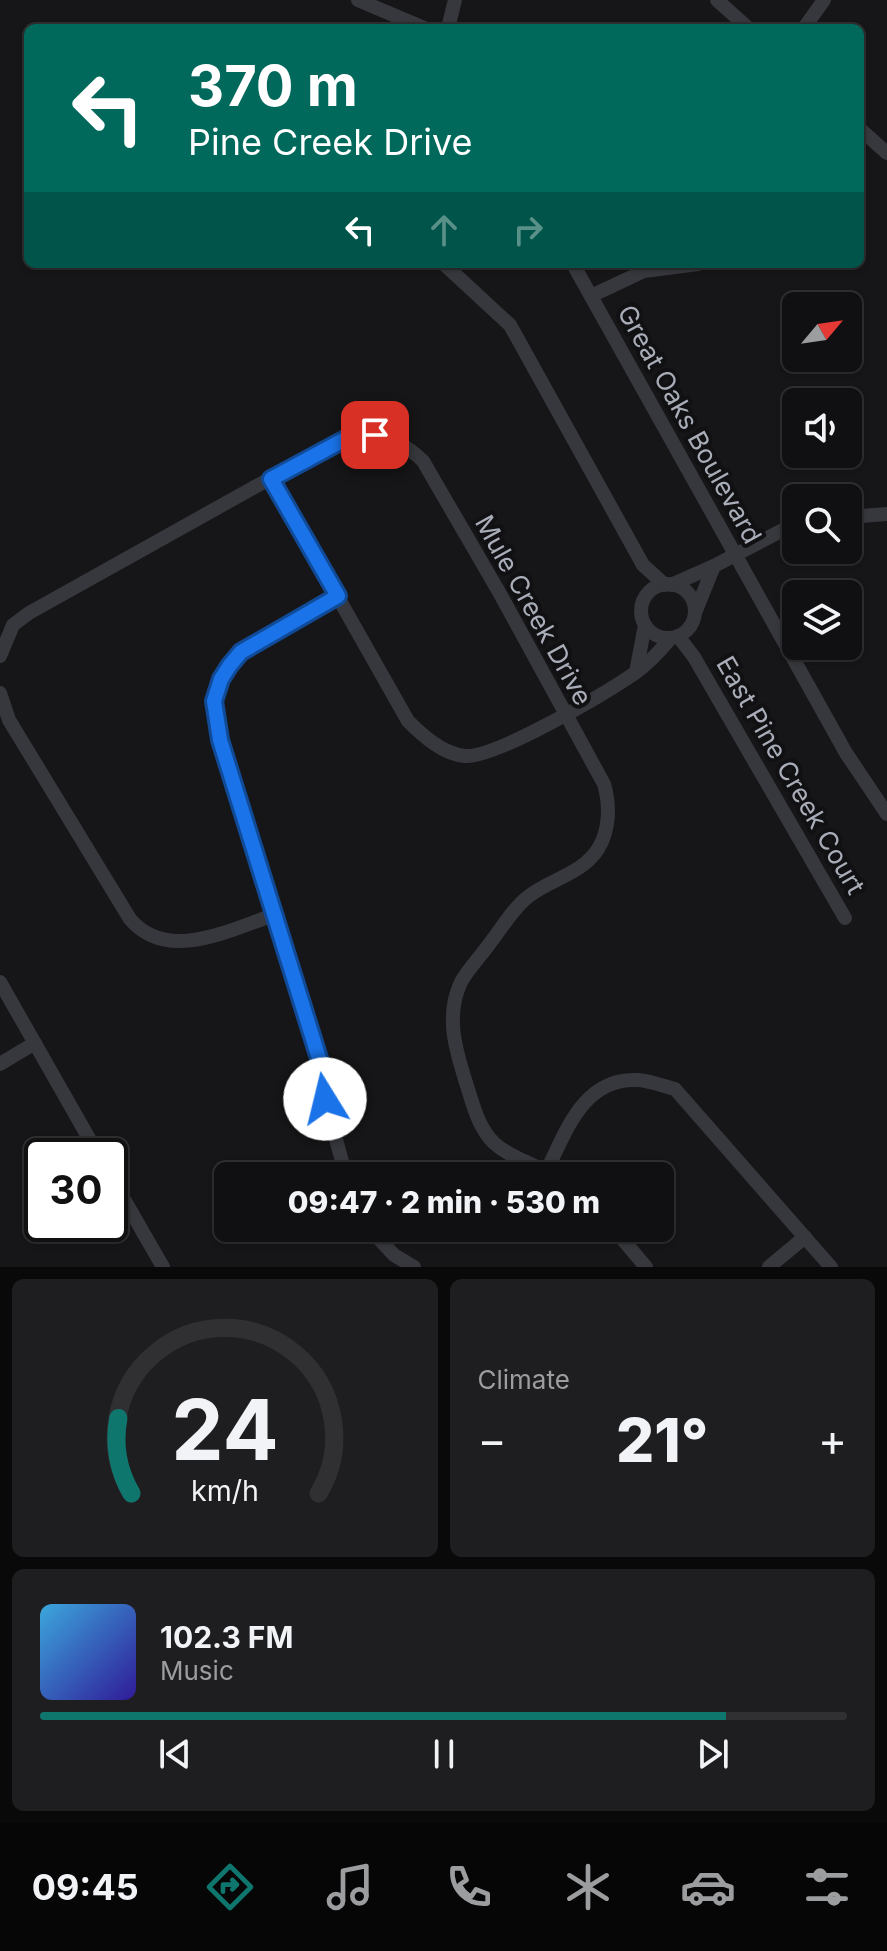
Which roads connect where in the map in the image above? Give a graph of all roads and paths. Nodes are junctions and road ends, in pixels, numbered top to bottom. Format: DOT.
graph roads {
  1 [pos="358,0"];
  2 [pos="455,0"];
  3 [pos="717,0"];
  4 [pos="824,0"];
  5 [pos="415,24"];
  6 [pos="449,24"];
  7 [pos="744,24"];
  8 [pos="807,24"];
  9 [pos="864,133"];
  10 [pos="887,153"];
  11 [pos="448,268"];
  12 [pos="575,268"];
  13 [pos="667,268"];
  14 [pos="591,296"];
  15 [pos="271,479"];
  16 [pos="887,514"];
  17 [pos="862,516"];
  18 [pos="782,530"];
  19 [pos="735,553"];
  20 [pos="643,565"];
  21 [pos="714,566"];
  22 [pos="668,585"];
  23 [pos="647,595"];
  24 [pos="338,596"];
  25 [pos="693,619"];
  26 [pos="645,625"];
  27 [pos="674,637"];
  28 [pos="0,656"];
  29 [pos="694,657"];
  30 [pos="636,672"];
  31 [pos="0,693"];
  32 [pos="564,714"];
  33 [pos="887,814"];
  34 [pos="274,915"];
  35 [pos="845,918"];
  36 [pos="0,982"];
  37 [pos="35,1043"];
  38 [pos="0,1064"];
  39 [pos="89,1138"];
  40 [pos="342,1162"];
  41 [pos="527,1162"];
  42 [pos="554,1162"];
  43 [pos="128,1206"];
  44 [pos="805,1237"];
  45 [pos="382,1242"];
  46 [pos="625,1242"];
  47 [pos="163,1267"];
  48 [pos="414,1267"];
  49 [pos="646,1267"];
  50 [pos="769,1267"];
  51 [pos="831,1267"];
  1 -- 5 [label="street"];
  2 -- 6 [label="street"];
  3 -- 7 [label="street"];
  4 -- 8 [label="street"];
  9 -- 10 [label="street"];
  11 -- 20 [label="street"];
  12 -- 14 [label="street, Great Oaks Boulevard"];
  13 -- 14 [label="street"];
  14 -- 19 [label="street, Great Oaks Boulevard"];
  15 -- 24 [label="street"];
  15 -- 28 [label="street, Mule Creek Drive"];
  15 -- 32 [label="street, Mule Creek Drive"];
  16 -- 17 [label="street"];
  18 -- 19 [label="street"];
  19 -- 21 [label="street"];
  19 -- 33 [label="street, Great Oaks Boulevard"];
  20 -- 22 [label="street"];
  20 -- 23 [label="street"];
  21 -- 22 [label="street"];
  21 -- 25 [label="street"];
  22 -- 23 [label="street"];
  22 -- 25 [label="street"];
  23 -- 26 [label="street"];
  24 -- 32 [label="street"];
  24 -- 34 [label="street"];
  25 -- 27 [label="street"];
  25 -- 29 [label="street, East Pine Creek Court"];
  26 -- 27 [label="street"];
  26 -- 30 [label="street"];
  27 -- 29 [label="street, East Pine Creek Court"];
  27 -- 30 [label="street"];
  29 -- 35 [label="street, East Pine Creek Court"];
  30 -- 32 [label="street"];
  31 -- 34 [label="street"];
  32 -- 41 [label="street, Mule Creek Drive"];
  34 -- 40 [label="street"];
  36 -- 37 [label="street"];
  37 -- 38 [label="street"];
  37 -- 39 [label="street"];
  42 -- 44 [label="street"];
  43 -- 47 [label="street"];
  44 -- 50 [label="street"];
  44 -- 51 [label="street"];
  45 -- 48 [label="street"];
  46 -- 49 [label="street"];
}
